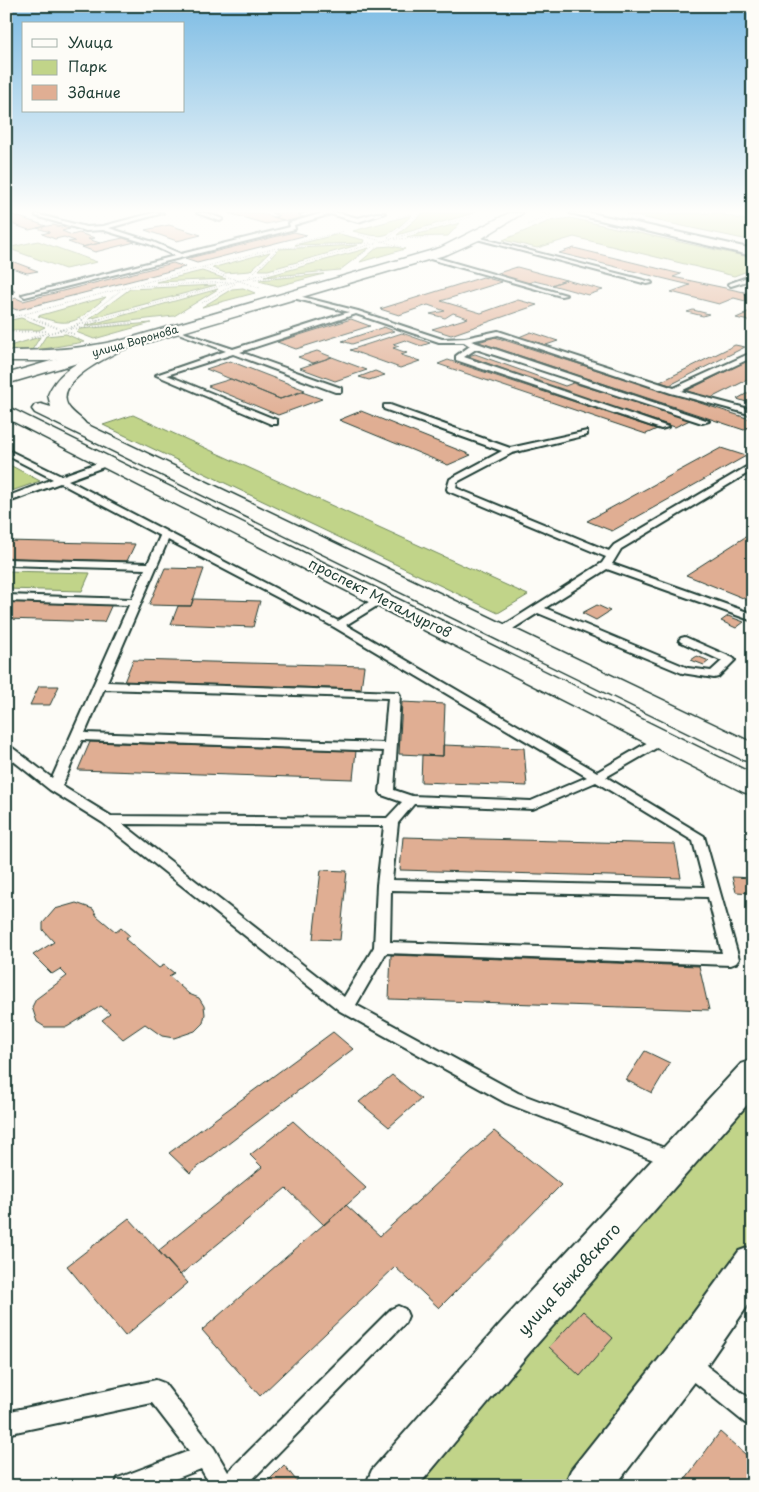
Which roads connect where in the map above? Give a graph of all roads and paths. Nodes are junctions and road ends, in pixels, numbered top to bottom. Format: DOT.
graph roads {
  1 [pos="76,283"];
  2 [pos="146,283"];
  3 [pos="205,283"];
  4 [pos="233,283"];
  5 [pos="236,283"];
  6 [pos="244,283"];
  7 [pos="335,283"];
  8 [pos="519,283"];
  9 [pos="735,283"];
  10 [pos="731,284"];
  11 [pos="133,286"];
  12 [pos="122,289"];
  13 [pos="264,289"];
  14 [pos="25,295"];
  15 [pos="563,295"];
  16 [pos="291,296"];
  17 [pos="200,305"];
  18 [pos="356,312"];
  19 [pos="24,315"];
  20 [pos="6,319"];
  21 [pos="138,322"];
  22 [pos="75,326"];
  23 [pos="62,330"];
  24 [pos="175,330"];
  25 [pos="54,331"];
  26 [pos="6,332"];
  27 [pos="26,339"];
  28 [pos="465,340"];
  29 [pos="120,346"];
  30 [pos="475,346"];
  31 [pos="235,351"];
  32 [pos="753,354"];
  33 [pos="6,356"];
  34 [pos="6,379"];
  35 [pos="338,390"];
  36 [pos="674,391"];
  37 [pos="12,400"];
  38 [pos="387,407"];
  39 [pos="753,414"];
  40 [pos="705,421"];
  41 [pos="274,422"];
  42 [pos="664,427"];
  43 [pos="84,430"];
  44 [pos="584,433"];
  45 [pos="6,451"];
  46 [pos="509,451"];
  47 [pos="106,463"];
  48 [pos="753,466"];
  49 [pos="59,480"];
  50 [pos="6,500"];
  51 [pos="165,535"];
  52 [pos="609,561"];
  53 [pos="6,562"];
  54 [pos="151,566"];
  55 [pos="6,598"];
  56 [pos="381,598"];
  57 [pos="135,602"];
  58 [pos="538,609"];
  59 [pos="753,618"];
  60 [pos="338,624"];
  61 [pos="499,633"];
  62 [pos="685,640"];
  63 [pos="100,685"];
  64 [pos="77,736"];
  65 [pos="661,740"];
  66 [pos="389,747"];
  67 [pos="6,749"];
  68 [pos="753,754"];
  69 [pos="597,776"];
  70 [pos="753,786"];
  71 [pos="55,787"];
  72 [pos="410,800"];
  73 [pos="108,820"];
  74 [pos="391,822"];
  75 [pos="384,884"];
  76 [pos="714,892"];
  77 [pos="382,947"];
  78 [pos="346,1007"];
  79 [pos="753,1074"];
  80 [pos="677,1161"];
  81 [pos="753,1264"];
  82 [pos="398,1316"];
  83 [pos="684,1360"];
  84 [pos="753,1415"];
  85 [pos="6,1423"];
  86 [pos="206,1456"];
  87 [pos="126,1486"];
  88 [pos="224,1486"];
  89 [pos="230,1486"];
  90 [pos="388,1486"];
  91 [pos="587,1486"];
  1 -- 14 [label="lane"];
  2 -- 11 [label="path"];
  3 -- 11 [label="path"];
  4 -- 22 [label="path"];
  5 -- 17 [label="path"];
  6 -- 13 [label="path"];
  7 -- 16 [label="main road, улица Воронова"];
  8 -- 15 [label="lane"];
  9 -- 10 [label="lane"];
  11 -- 12 [label="path"];
  12 -- 19 [label="path"];
  12 -- 22 [label="path"];
  16 -- 18 [label="lane"];
  16 -- 24 [label="main road, улица Воронова"];
  18 -- 28 [label="lane"];
  18 -- 31 [label="lane"];
  19 -- 20 [label="path"];
  19 -- 23 [label="path"];
  21 -- 23 [label="path"];
  22 -- 23 [label="path"];
  23 -- 25 [label="path"];
  24 -- 29 [label="main road, улица Воронова"];
  24 -- 31 [label="lane"];
  25 -- 26 [label="path"];
  25 -- 27 [label="path"];
  28 -- 30 [label="lane"];
  28 -- 36 [label="lane"];
  29 -- 33 [label="main road"];
  29 -- 34 [label="main road, улица Воронова"];
  29 -- 43 [label="main road"];
  30 -- 40 [label="lane"];
  30 -- 42 [label="lane"];
  31 -- 35 [label="lane"];
  31 -- 41 [label="lane"];
  32 -- 36 [label="lane"];
  36 -- 39 [label="lane"];
  37 -- 43 [label="main road, проспект Металлургов"];
  37 -- 47 [label="main road, проспект Металлургов"];
  38 -- 46 [label="lane"];
  43 -- 61 [label="main road, проспект Металлургов"];
  44 -- 46 [label="lane"];
  45 -- 49 [label="lane"];
  46 -- 52 [label="lane"];
  47 -- 49 [label="lane"];
  47 -- 56 [label="main road, проспект Металлургов"];
  48 -- 52 [label="lane"];
  49 -- 50 [label="lane"];
  49 -- 51 [label="lane"];
  51 -- 54 [label="lane"];
  51 -- 60 [label="lane"];
  52 -- 58 [label="lane"];
  52 -- 59 [label="lane"];
  53 -- 54 [label="lane"];
  54 -- 57 [label="lane"];
  55 -- 57 [label="lane"];
  56 -- 60 [label="lane"];
  56 -- 65 [label="main road, проспект Металлургов"];
  57 -- 63 [label="lane"];
  58 -- 61 [label="lane"];
  58 -- 62 [label="lane"];
  60 -- 69 [label="lane"];
  61 -- 68 [label="main road, проспект Металлургов"];
  63 -- 64 [label="lane"];
  63 -- 66 [label="lane"];
  64 -- 66 [label="lane"];
  64 -- 71 [label="lane"];
  65 -- 69 [label="lane"];
  65 -- 70 [label="main road, проспект Металлургов"];
  66 -- 72 [label="lane"];
  67 -- 71 [label="lane"];
  69 -- 72 [label="lane"];
  69 -- 76 [label="lane"];
  71 -- 73 [label="lane"];
  72 -- 74 [label="lane"];
  73 -- 74 [label="lane"];
  73 -- 78 [label="lane"];
  74 -- 75 [label="lane"];
  75 -- 76 [label="lane"];
  75 -- 77 [label="lane"];
  76 -- 77 [label="lane"];
  77 -- 78 [label="lane"];
  78 -- 80 [label="lane"];
  79 -- 80 [label="street, улица Быковского"];
  80 -- 90 [label="street, улица Быковского"];
  81 -- 83 [label="street"];
  82 -- 89 [label="lane"];
  83 -- 84 [label="lane"];
  83 -- 91 [label="street"];
  85 -- 86 [label="lane"];
  86 -- 87 [label="lane"];
  86 -- 88 [label="lane"];
}
